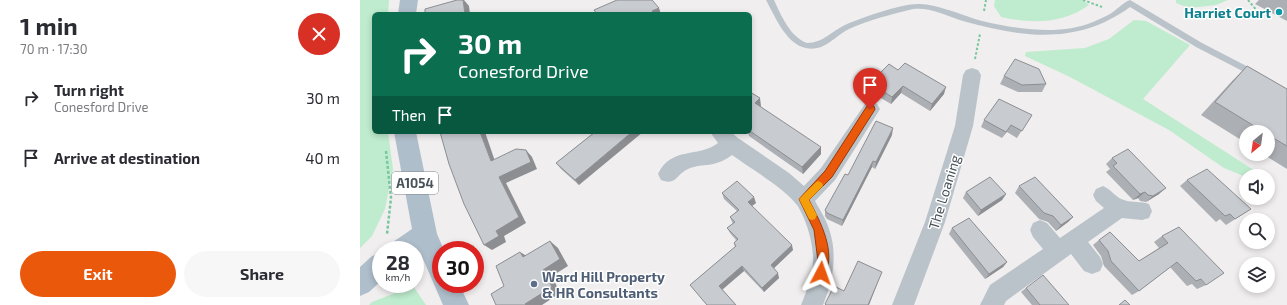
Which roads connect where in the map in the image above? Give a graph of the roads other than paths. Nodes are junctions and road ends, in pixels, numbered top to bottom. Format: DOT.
graph roads {
  1 [pos="409,0"];
  2 [pos="770,0"];
  3 [pos="407,12"];
  4 [pos="972,75"];
  5 [pos="1261,77"];
  6 [pos="870,109"];
  7 [pos="405,134"];
  8 [pos="725,138"];
  9 [pos="668,174"];
  10 [pos="1103,195"];
  11 [pos="804,199"];
  12 [pos="1119,209"];
  13 [pos="1142,211"];
  14 [pos="1040,230"];
  15 [pos="425,234"];
  16 [pos="401,241"];
  17 [pos="1066,246"];
  18 [pos="432,251"];
  19 [pos="1092,264"];
  20 [pos="372,273"];
  21 [pos="360,283"];
  22 [pos="450,293"];
  23 [pos="456,305"];
  24 [pos="812,305"];
  25 [pos="903,305"];
  26 [pos="991,305"];
  1 -- 3 [label="main road"];
  2 -- 5 [label="lane"];
  4 -- 25 [label="street, The Loaning"];
  6 -- 11 [label="street"];
  7 -- 15 [label="main road, A1054"];
  8 -- 9 [label="street"];
  8 -- 11 [label="street"];
  10 -- 12 [label="street"];
  11 -- 24 [label="street"];
  12 -- 13 [label="street"];
  12 -- 17 [label="street"];
  14 -- 17 [label="street"];
  15 -- 16 [label="main road"];
  15 -- 18 [label="main road"];
  17 -- 19 [label="street"];
  17 -- 26 [label="street"];
  20 -- 21 [label="main road"];
  22 -- 23 [label="main road"];
}
